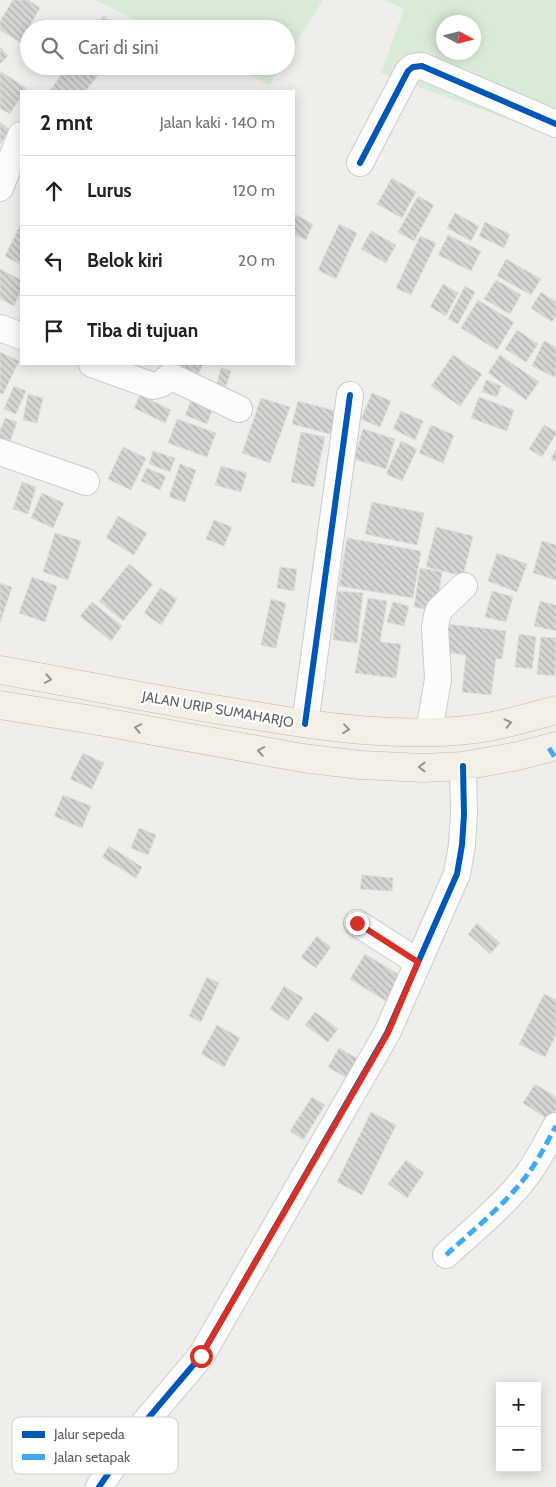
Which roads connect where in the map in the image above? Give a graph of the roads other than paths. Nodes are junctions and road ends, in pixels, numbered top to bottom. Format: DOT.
graph roads {
  1 [pos="556,124"];
  2 [pos="20,138"];
  3 [pos="360,163"];
  4 [pos="0,188"];
  5 [pos="0,328"];
  6 [pos="20,336"];
  7 [pos="95,365"];
  8 [pos="350,395"];
  9 [pos="239,409"];
  10 [pos="0,452"];
  11 [pos="86,482"];
  12 [pos="464,586"];
  13 [pos="0,670"];
  14 [pos="0,705"];
  15 [pos="556,710"];
  16 [pos="306,724"];
  17 [pos="429,732"];
  18 [pos="554,751"];
  19 [pos="463,766"];
  20 [pos="357,923"];
  21 [pos="418,962"];
  22 [pos="556,1126"];
  23 [pos="446,1255"];
  24 [pos="148,1417"];
  25 [pos="108,1474"];
  26 [pos="99,1487"];
  1 -- 3 [label="street"];
  2 -- 4 [label="street"];
  5 -- 6 [label="street"];
  7 -- 9 [label="street"];
  8 -- 16 [label="street"];
  10 -- 11 [label="street"];
  12 -- 17 [label="street"];
  13 -- 16 [label="highway, JALAN URIP SUMAHARJO, one-way"];
  19 -- 14 [label="highway, one-way"];
  17 -- 15 [label="highway, JALAN URIP SUMAHARJO, one-way"];
  16 -- 17 [label="highway, JALAN URIP SUMAHARJO, one-way"];
  18 -- 19 [label="highway"];
  19 -- 21 [label="street"];
  20 -- 21 [label="street"];
  21 -- 24 [label="street"];
  22 -- 23 [label="street"];
  25 -- 26 [label="street"];
}
